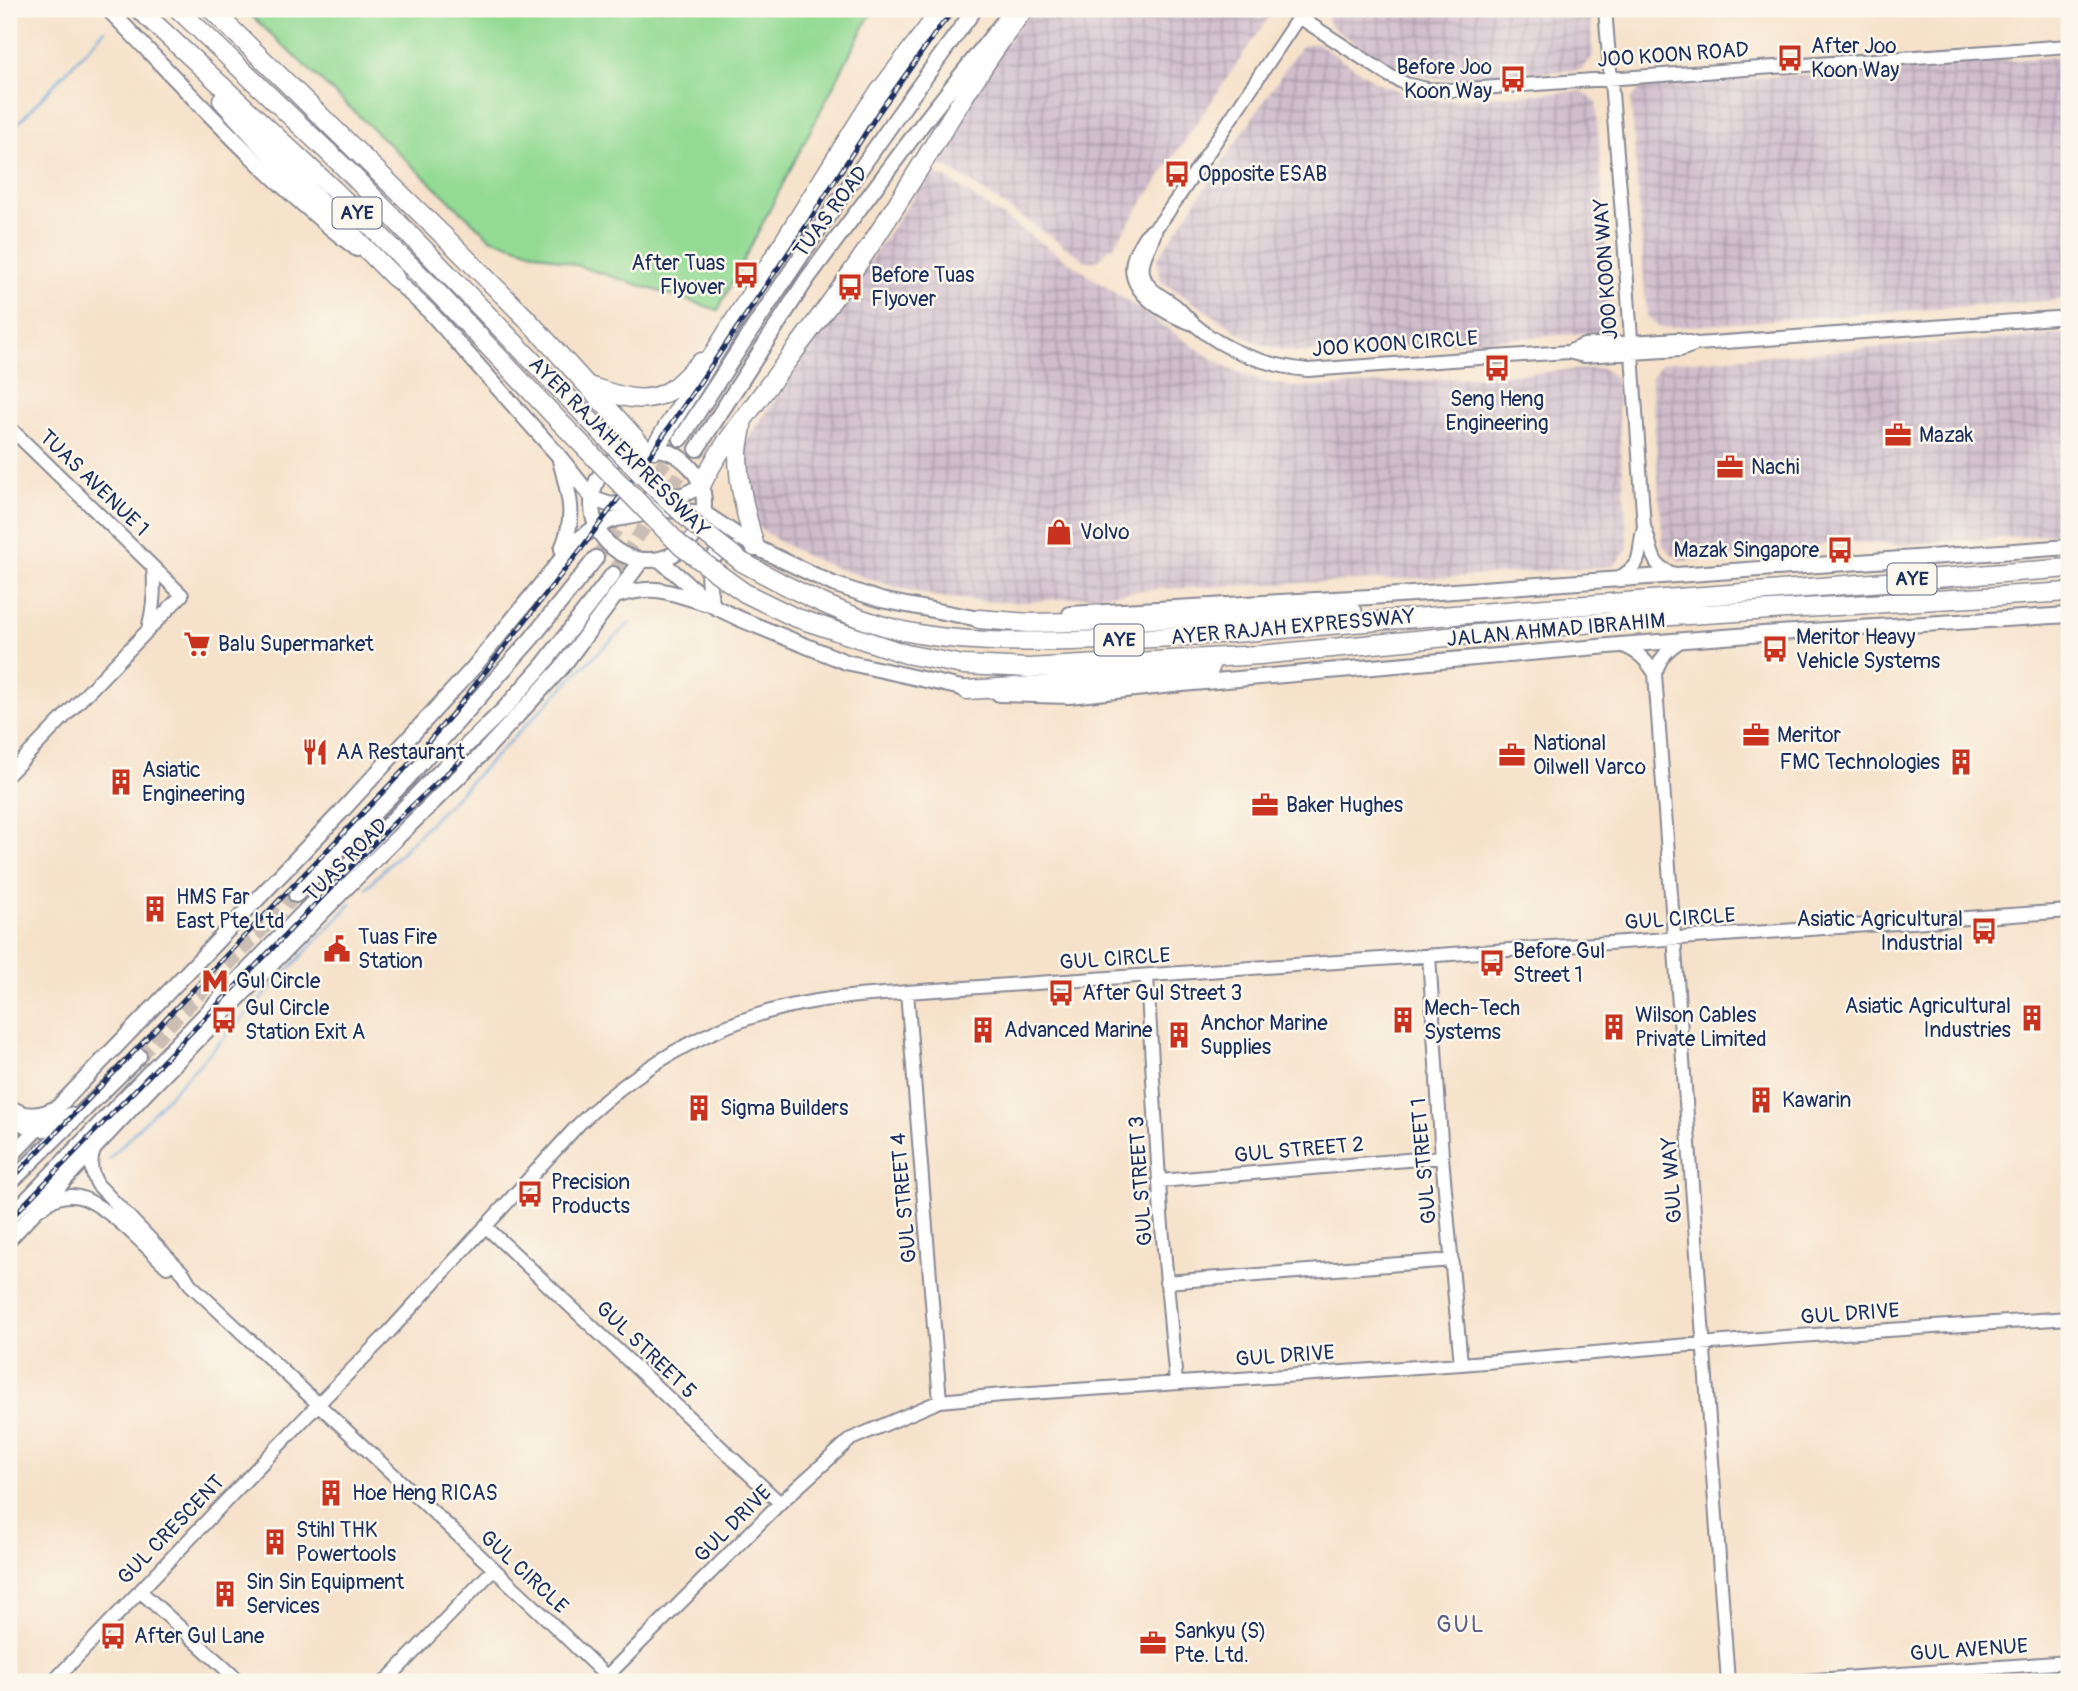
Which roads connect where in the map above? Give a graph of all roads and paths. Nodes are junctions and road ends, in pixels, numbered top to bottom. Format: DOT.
graph roads {
  1 [pos="108,9"];
  2 [pos="178,9"];
  3 [pos="211,9"];
  4 [pos="942,9"];
  5 [pos="975,9"];
  6 [pos="1013,9"];
  7 [pos="1024,9"];
  8 [pos="1605,9"];
  9 [pos="142,11"];
  10 [pos="1301,13"];
  11 [pos="2069,46"];
  12 [pos="1611,79"];
  13 [pos="395,278"];
  14 [pos="2069,317"];
  15 [pos="1632,347"];
  16 [pos="712,354"];
  17 [pos="588,386"];
  18 [pos="744,419"];
  19 [pos="9,427"];
  20 [pos="681,439"];
  21 [pos="649,449"];
  22 [pos="696,449"];
  23 [pos="558,455"];
  24 [pos="701,486"];
  25 [pos="593,499"];
  26 [pos="704,513"];
  27 [pos="597,526"];
  28 [pos="1644,527"];
  29 [pos="755,547"];
  30 [pos="2069,547"];
  31 [pos="596,558"];
  32 [pos="659,559"];
  33 [pos="642,560"];
  34 [pos="153,567"];
  35 [pos="2069,568"];
  36 [pos="612,574"];
  37 [pos="1681,576"];
  38 [pos="1616,580"];
  39 [pos="542,584"];
  40 [pos="2069,592"];
  41 [pos="615,596"];
  42 [pos="713,606"];
  43 [pos="1511,610"];
  44 [pos="2069,615"];
  45 [pos="979,619"];
  46 [pos="149,627"];
  47 [pos="1684,640"];
  48 [pos="1620,645"];
  49 [pos="1260,655"];
  50 [pos="1655,674"];
  51 [pos="967,690"];
  52 [pos="9,774"];
  53 [pos="296,895"];
  54 [pos="2069,911"];
  55 [pos="1675,939"];
  56 [pos="1429,955"];
  57 [pos="1147,977"];
  58 [pos="907,992"];
  59 [pos="139,1056"];
  60 [pos="98,1097"];
  61 [pos="60,1105"];
  62 [pos="9,1106"];
  63 [pos="9,1122"];
  64 [pos="37,1129"];
  65 [pos="97,1144"];
  66 [pos="9,1152"];
  67 [pos="1442,1157"];
  68 [pos="9,1158"];
  69 [pos="1160,1181"];
  70 [pos="9,1184"];
  71 [pos="31,1216"];
  72 [pos="9,1218"];
  73 [pos="485,1226"];
  74 [pos="9,1239"];
  75 [pos="1452,1261"];
  76 [pos="1167,1282"];
  77 [pos="190,1284"];
  78 [pos="2069,1318"];
  79 [pos="1703,1344"];
  80 [pos="1461,1364"];
  81 [pos="1176,1383"];
  82 [pos="940,1401"];
  83 [pos="318,1405"];
  84 [pos="780,1503"];
  85 [pos="494,1569"];
  86 [pos="139,1591"];
  87 [pos="2069,1662"];
  88 [pos="609,1680"];
  89 [pos="53,1682"];
  90 [pos="240,1682"];
  91 [pos="384,1682"];
  92 [pos="1728,1682"];
  93 [pos="1788,1682"];
  1 -- 13 [label="main road"];
  2 -- 43 [label="highway, AYER RAJAH EXPRESSWAY / AYE, bridge"];
  3 -- 17 [label="highway"];
  4 -- 16 [label="highway"];
  5 -- 20 [label="main road, TUAS ROAD"];
  6 -- 22 [label="main road, TUAS ROAD"];
  7 -- 18 [label="highway"];
  8 -- 12 [label="street, JOO KOON WAY"];
  9 -- 13 [label="highway"];
  9 -- 49 [label="highway, AYER RAJAH EXPRESSWAY / AYE, bridge"];
  10 -- 12 [label="street, JOO KOON ROAD"];
  10 -- 15 [label="street, JOO KOON CIRCLE"];
  11 -- 12 [label="street, JOO KOON ROAD"];
  12 -- 15 [label="street, JOO KOON WAY"];
  13 -- 23 [label="main road"];
  14 -- 15 [label="street, JOO KOON CIRCLE"];
  15 -- 28 [label="street, JOO KOON WAY"];
  16 -- 17 [label="highway"];
  16 -- 21 [label="highway"];
  17 -- 21 [label="highway"];
  18 -- 24 [label="highway"];
  18 -- 29 [label="highway"];
  19 -- 34 [label="street, TUAS AVENUE 1"];
  21 -- 24 [label="main road"];
  21 -- 25 [label="main road"];
  23 -- 25 [label="main road"];
  23 -- 39 [label="main road"];
  24 -- 25 [label="main road"];
  24 -- 26 [label="main road"];
  25 -- 27 [label="main road"];
  26 -- 27 [label="main road"];
  26 -- 29 [label="main road, JALAN AHMAD IBRAHIM"];
  26 -- 32 [label="main road"];
  27 -- 33 [label="main road"];
  27 -- 39 [label="main road, TUAS ROAD"];
  28 -- 37 [label="street, JOO KOON WAY"];
  28 -- 38 [label="street, JOO KOON WAY"];
  29 -- 42 [label="main road"];
  29 -- 45 [label="main road, JALAN AHMAD IBRAHIM"];
  30 -- 37 [label="main road, JALAN AHMAD IBRAHIM"];
  31 -- 53 [label="main road, TUAS ROAD"];
  32 -- 33 [label="main road"];
  32 -- 42 [label="main road, JALAN AHMAD IBRAHIM"];
  33 -- 41 [label="main road, TUAS ROAD"];
  34 -- 46 [label="street, TUAS AVENUE 1"];
  34 -- 46 [label="street, TUAS AVENUE 1"];
  35 -- 43 [label="highway, AYER RAJAH EXPRESSWAY / AYE"];
  36 -- 72 [label="main road, TUAS ROAD"];
  37 -- 38 [label="main road, JALAN AHMAD IBRAHIM"];
  38 -- 45 [label="main road, JALAN AHMAD IBRAHIM"];
  39 -- 61 [label="main road, TUAS ROAD"];
  40 -- 49 [label="highway, AYER RAJAH EXPRESSWAY / AYE"];
  41 -- 42 [label="main road"];
  41 -- 65 [label="main road, TUAS ROAD"];
  42 -- 51 [label="main road, JALAN AHMAD IBRAHIM"];
  43 -- 45 [label="highway"];
  44 -- 47 [label="main road, JALAN AHMAD IBRAHIM"];
  46 -- 52 [label="street, TUAS AVENUE 1"];
  47 -- 48 [label="main road, JALAN AHMAD IBRAHIM"];
  47 -- 50 [label="street"];
  48 -- 50 [label="street"];
  48 -- 51 [label="main road, JALAN AHMAD IBRAHIM"];
  49 -- 51 [label="highway"];
  50 -- 55 [label="street, GUL WAY"];
  54 -- 55 [label="street, GUL CIRCLE"];
  55 -- 56 [label="street, GUL CIRCLE"];
  55 -- 79 [label="street, GUL WAY"];
  56 -- 57 [label="street, GUL CIRCLE"];
  56 -- 67 [label="street, GUL STREET 1"];
  57 -- 58 [label="street, GUL CIRCLE"];
  57 -- 69 [label="street, GUL STREET 3"];
  58 -- 73 [label="street, GUL CIRCLE"];
  58 -- 82 [label="street, GUL STREET 4"];
  59 -- 60 [label="main road"];
  60 -- 64 [label="main road"];
  60 -- 70 [label="main road"];
  61 -- 62 [label="main road"];
  61 -- 64 [label="main road, TUAS ROAD"];
  62 -- 64 [label="main road"];
  63 -- 66 [label="street"];
  64 -- 68 [label="main road, TUAS ROAD"];
  65 -- 71 [label="main road, TUAS ROAD"];
  65 -- 77 [label="street, GUL CIRCLE"];
  67 -- 69 [label="street, GUL STREET 2"];
  67 -- 75 [label="street, GUL STREET 1"];
  69 -- 76 [label="street, GUL STREET 3"];
  71 -- 74 [label="main road, TUAS ROAD"];
  71 -- 77 [label="street, GUL CIRCLE"];
  73 -- 83 [label="street, GUL CIRCLE"];
  73 -- 84 [label="street, GUL STREET 5"];
  75 -- 76 [label="street"];
  75 -- 80 [label="street, GUL STREET 1"];
  76 -- 81 [label="street, GUL STREET 3"];
  77 -- 83 [label="street, GUL CIRCLE"];
  78 -- 79 [label="street, GUL DRIVE"];
  79 -- 80 [label="street, GUL DRIVE"];
  79 -- 92 [label="street, GUL WAY"];
  80 -- 81 [label="street, GUL DRIVE"];
  81 -- 82 [label="street, GUL DRIVE"];
  82 -- 84 [label="street, GUL DRIVE"];
  83 -- 85 [label="street, GUL CIRCLE"];
  83 -- 86 [label="street, GUL CRESCENT"];
  84 -- 88 [label="street, GUL DRIVE"];
  85 -- 88 [label="street, GUL CIRCLE"];
  85 -- 91 [label="street"];
  86 -- 89 [label="street, GUL CRESCENT"];
  86 -- 90 [label="street"];
  87 -- 93 [label="street, GUL AVENUE"];
}
